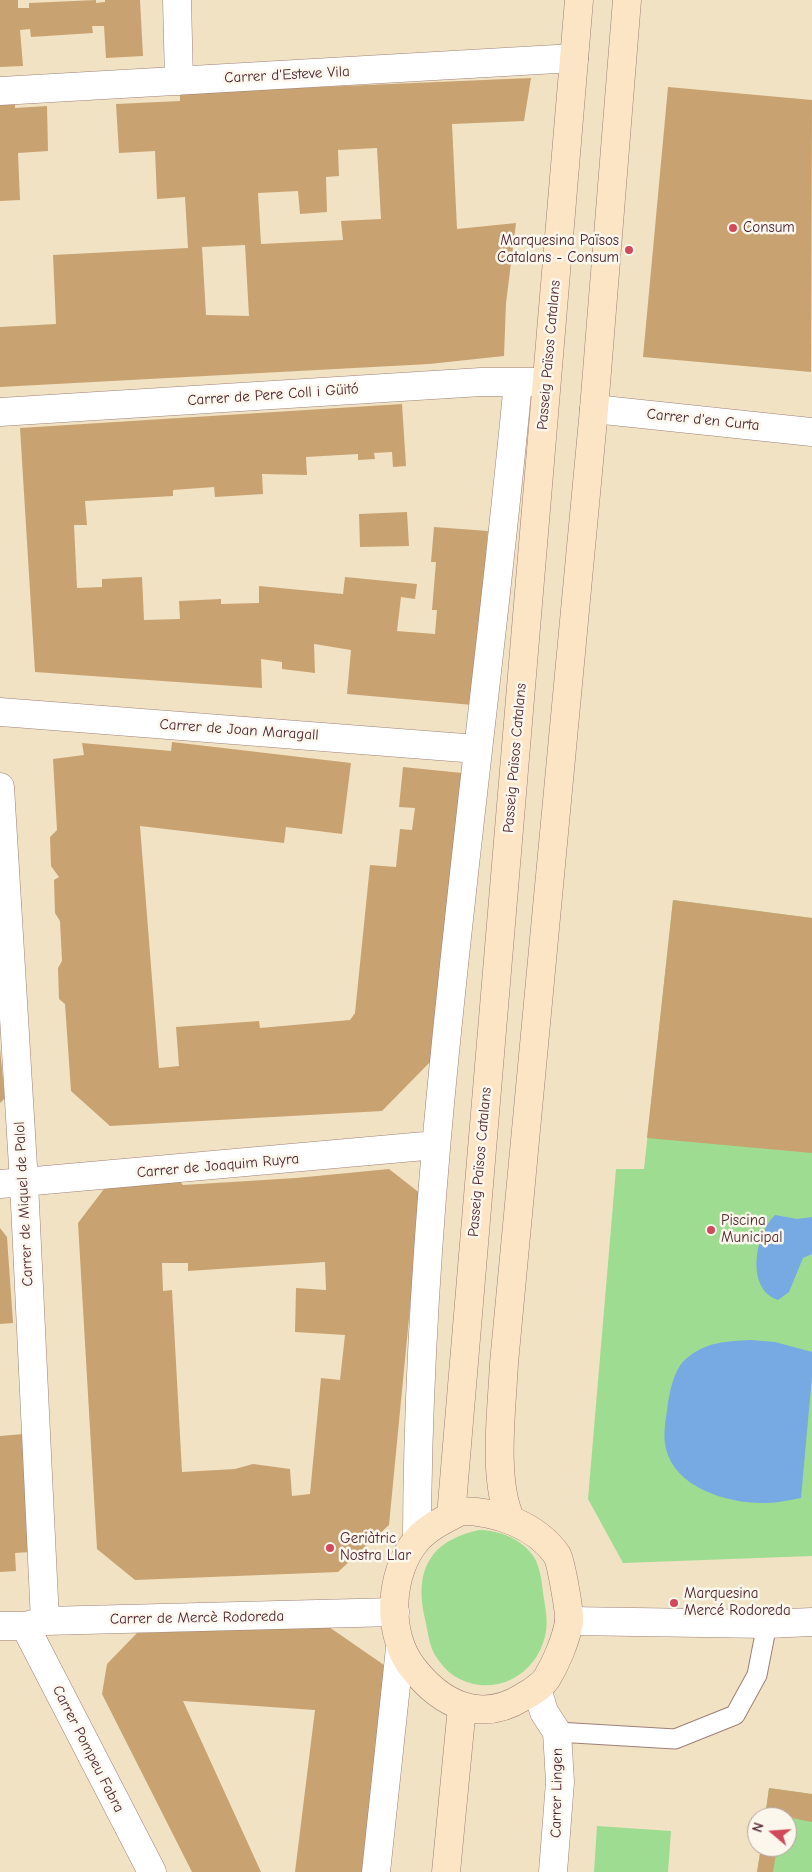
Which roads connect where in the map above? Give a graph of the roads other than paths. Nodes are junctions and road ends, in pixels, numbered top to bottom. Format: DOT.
graph roads {
  1 [pos="177,0"];
  2 [pos="579,0"];
  3 [pos="627,0"];
  4 [pos="574,58"];
  5 [pos="180,81"];
  6 [pos="0,91"];
  7 [pos="518,382"];
  8 [pos="547,382"];
  9 [pos="594,409"];
  10 [pos="0,412"];
  11 [pos="812,432"];
  12 [pos="0,712"];
  13 [pos="477,749"];
  14 [pos="0,787"];
  15 [pos="436,1145"];
  16 [pos="12,1184"];
  17 [pos="450,1516"];
  18 [pos="511,1520"];
  19 [pos="417,1539"];
  20 [pos="395,1612"];
  21 [pos="569,1621"];
  22 [pos="812,1622"];
  23 [pos="23,1624"];
  24 [pos="767,1624"];
  25 [pos="400,1648"];
  26 [pos="538,1688"];
  27 [pos="462,1707"];
  28 [pos="557,1732"];
  29 [pos="152,1872"];
  30 [pos="376,1872"];
  31 [pos="446,1872"];
  32 [pos="553,1872"];
  1 -- 5 [label="street"];
  2 -- 4 [label="main road, Passeig Països Catalans"];
  3 -- 9 [label="main road"];
  4 -- 5 [label="street, Carrer d'Esteve Vila"];
  4 -- 8 [label="main road, Passeig Països Catalans"];
  5 -- 6 [label="street, Carrer d'Esteve Vila"];
  7 -- 8 [label="street, Carrer de Pere Coll i Güitó"];
  7 -- 10 [label="street, Carrer de Pere Coll i Güitó"];
  7 -- 13 [label="street, Passeig Països Catalans"];
  8 -- 17 [label="main road, Passeig Països Catalans"];
  9 -- 11 [label="street, Carrer d'en Curta"];
  9 -- 18 [label="main road"];
  12 -- 13 [label="street, Carrer de Joan Maragall"];
  13 -- 15 [label="street, Passeig Països Catalans"];
  14 -- 16 [label="street, Carrer de Miquel de Palol"];
  15 -- 16 [label="street, Carrer de Joaquim Ruyra"];
  15 -- 19 [label="street, Passeig Països Catalans"];
  16 -- 23 [label="street, Carrer de Miquel de Palol"];
  17 -- 18 [label="main road"];
  17 -- 19 [label="main road"];
  18 -- 21 [label="main road"];
  19 -- 20 [label="main road"];
  20 -- 23 [label="street, Carrer de Mercè Rodoreda"];
  20 -- 25 [label="main road"];
  21 -- 24 [label="street"];
  21 -- 26 [label="main road"];
  22 -- 24 [label="street"];
  23 -- 29 [label="street, Carrer Pompeu Fabra"];
  24 -- 28 [label="lane"];
  25 -- 27 [label="main road"];
  25 -- 30 [label="street"];
  26 -- 27 [label="main road"];
  26 -- 28 [label="street, Carrer Lingen"];
  27 -- 31 [label="main road"];
  28 -- 32 [label="street, Carrer Lingen"];
}
